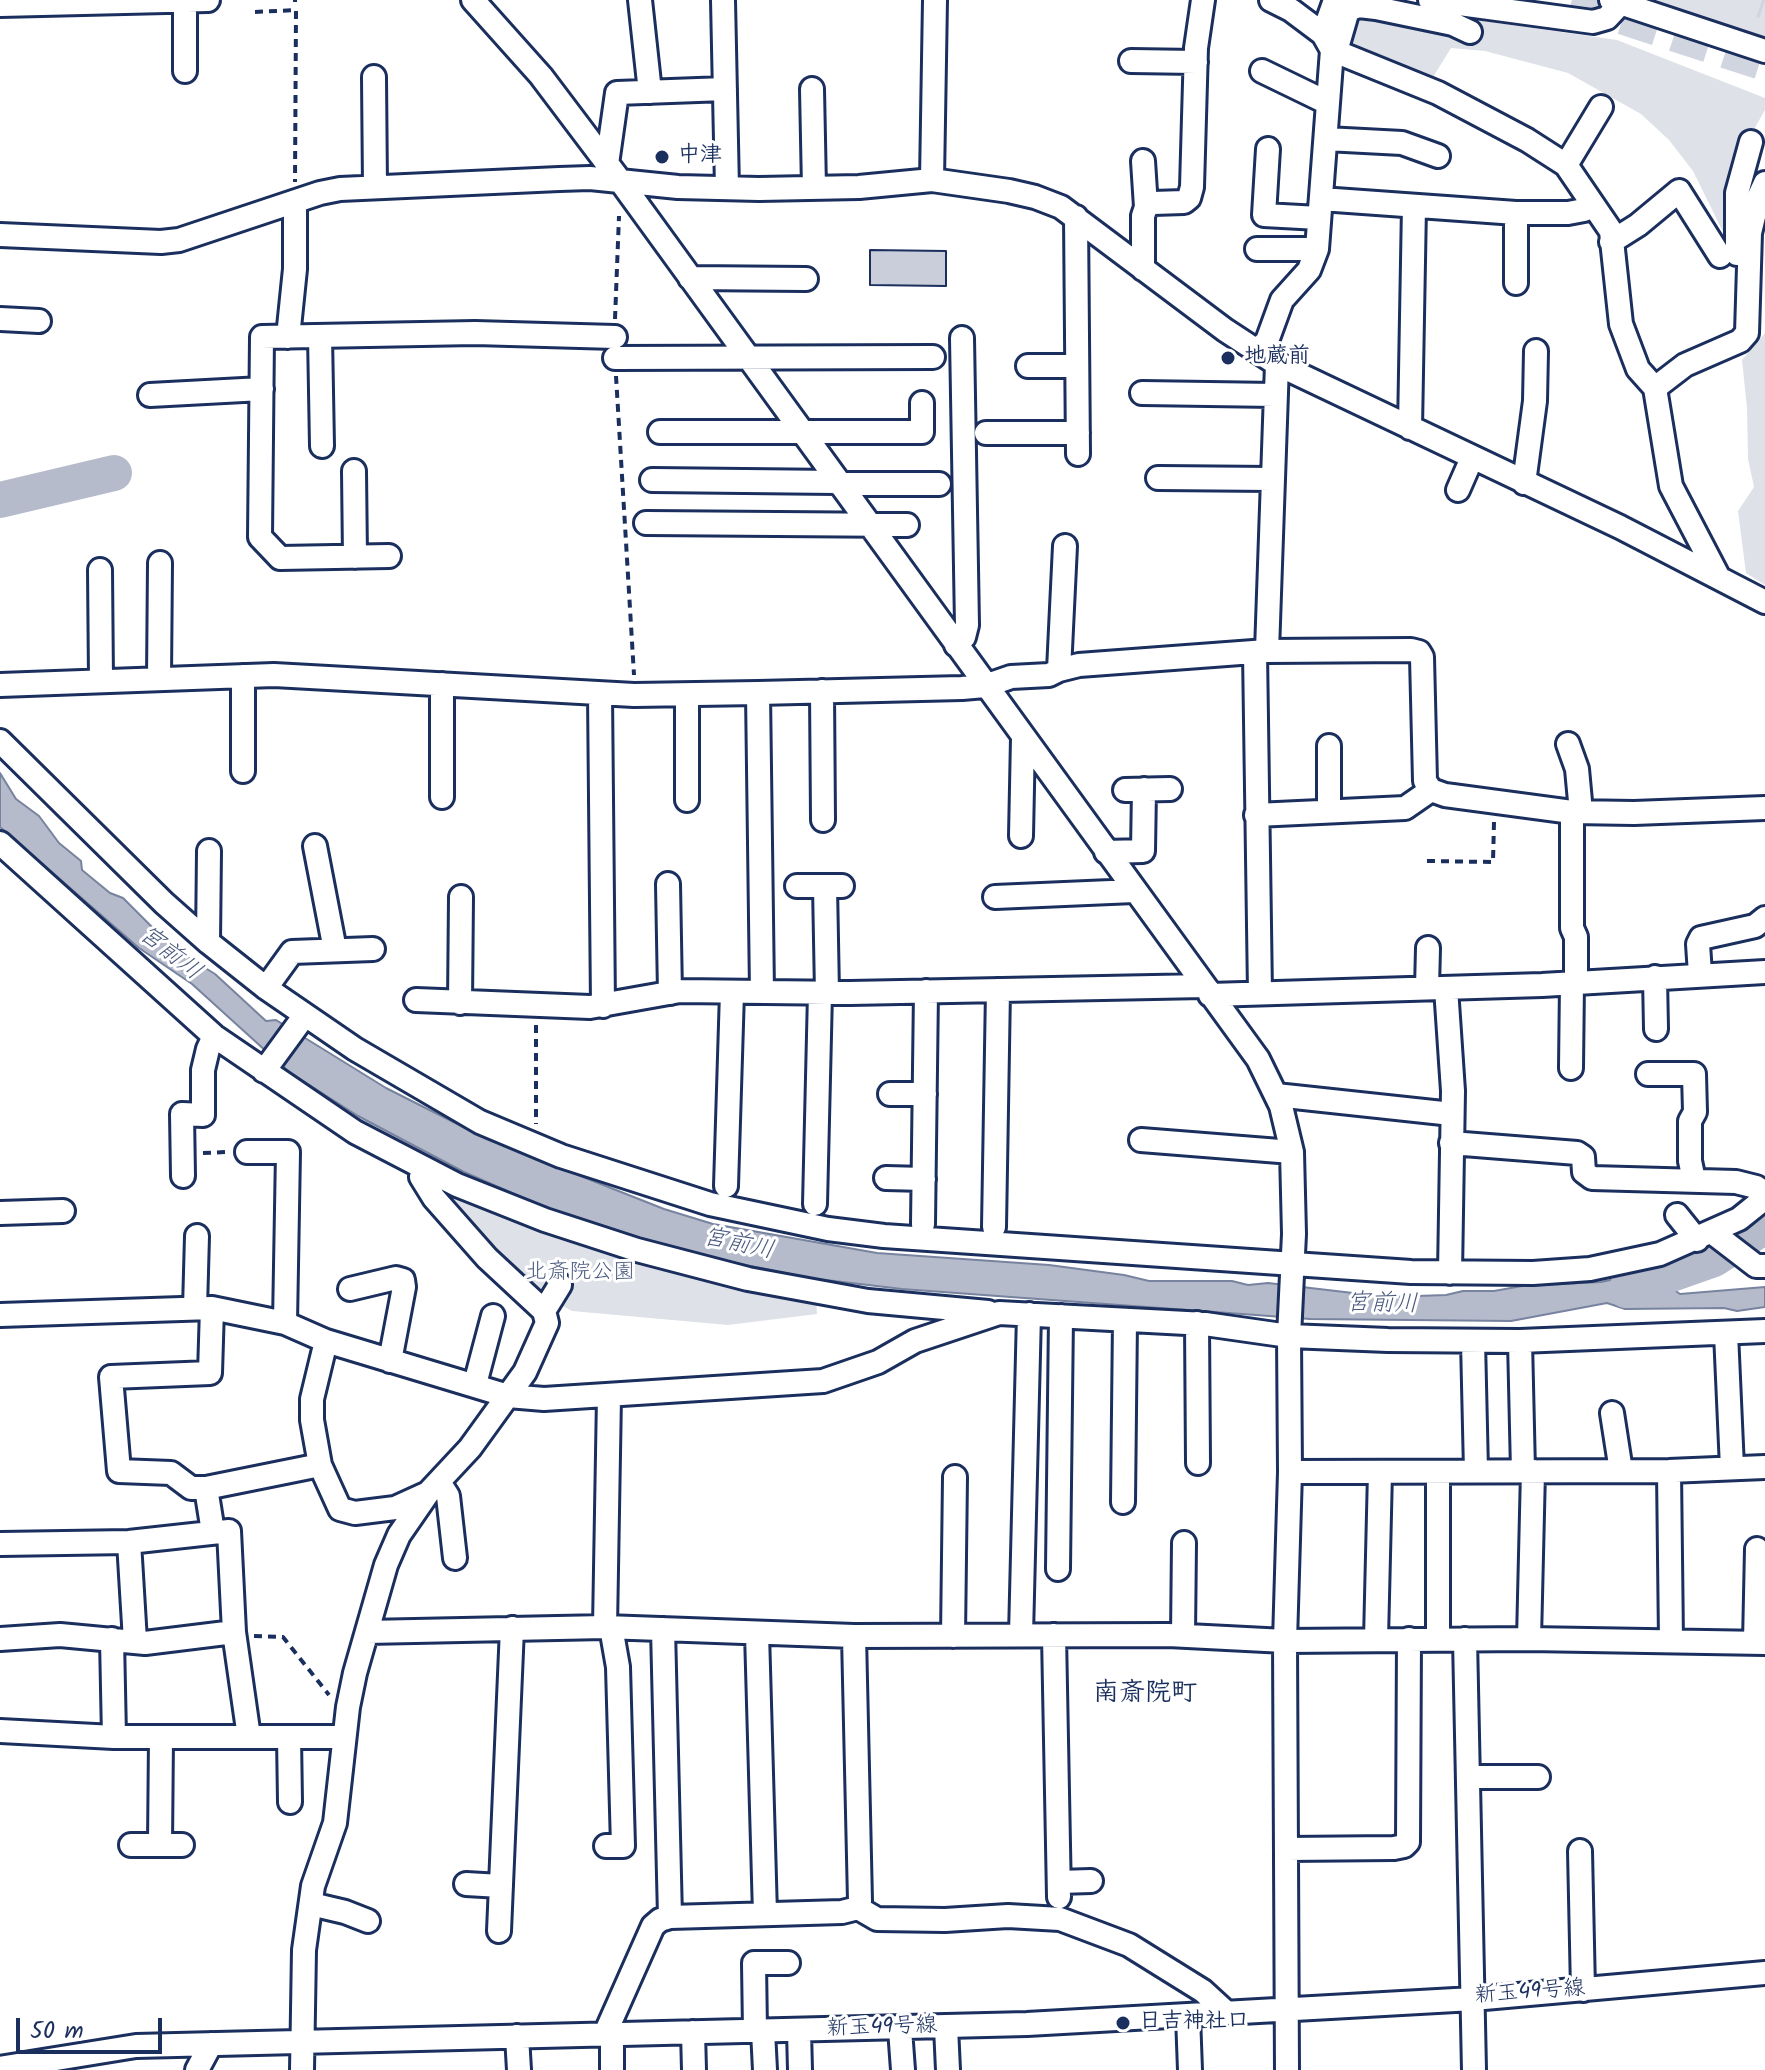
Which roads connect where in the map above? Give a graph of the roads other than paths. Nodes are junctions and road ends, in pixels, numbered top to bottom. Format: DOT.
graph roads {
  1 [pos="208,0"];
  2 [pos="473,0"];
  3 [pos="640,0"];
  4 [pos="723,0"];
  5 [pos="935,0"];
  6 [pos="1203,0"];
  7 [pos="1271,0"];
  8 [pos="1335,0"];
  9 [pos="1430,0"];
  10 [pos="185,1"];
  11 [pos="1616,2"];
  12 [pos="0,5"];
  13 [pos="1470,32"];
  14 [pos="1327,42"];
  15 [pos="1765,51"];
  16 [pos="1131,61"];
  17 [pos="1196,62"];
  18 [pos="185,71"];
  19 [pos="1262,71"];
  20 [pos="374,77"];
  21 [pos="725,89"];
  22 [pos="812,89"];
  23 [pos="650,92"];
  24 [pos="1328,103"];
  25 [pos="1601,107"];
  26 [pos="1326,139"];
  27 [pos="1751,142"];
  28 [pos="1268,149"];
  29 [pos="1438,156"];
  30 [pos="1143,161"];
  31 [pos="607,164"];
  32 [pos="1566,165"];
  33 [pos="932,180"];
  34 [pos="621,182"];
  35 [pos="1765,183"];
  36 [pos="375,187"];
  37 [pos="727,188"];
  38 [pos="814,188"];
  39 [pos="295,202"];
  40 [pos="1593,205"];
  41 [pos="1414,206"];
  42 [pos="1146,207"];
  43 [pos="1320,209"];
  44 [pos="1516,213"];
  45 [pos="1076,217"];
  46 [pos="0,235"];
  47 [pos="1611,242"];
  48 [pos="1257,249"];
  49 [pos="1317,249"];
  50 [pos="1720,256"];
  51 [pos="1143,269"];
  52 [pos="1748,272"];
  53 [pos="690,278"];
  54 [pos="806,279"];
  55 [pos="1516,283"];
  56 [pos="0,319"];
  57 [pos="39,321"];
  58 [pos="320,336"];
  59 [pos="288,337"];
  60 [pos="962,338"];
  61 [pos="1258,350"];
  62 [pos="1536,351"];
  63 [pos="746,356"];
  64 [pos="933,357"];
  65 [pos="1277,364"];
  66 [pos="1028,366"];
  67 [pos="1077,366"];
  68 [pos="1655,388"];
  69 [pos="262,389"];
  70 [pos="1142,393"];
  71 [pos="150,395"];
  72 [pos="1275,395"];
  73 [pos="922,403"];
  74 [pos="995,426"];
  75 [pos="1410,428"];
  76 [pos="660,432"];
  77 [pos="803,434"];
  78 [pos="322,446"];
  79 [pos="1472,458"];
  80 [pos="354,471"];
  81 [pos="1158,478"];
  82 [pos="1272,479"];
  83 [pos="652,480"];
  84 [pos="838,483"];
  85 [pos="1524,483"];
  86 [pos="939,484"];
  87 [pos="1458,490"];
  88 [pos="646,523"];
  89 [pos="868,524"];
  90 [pos="907,525"];
  91 [pos="1065,546"];
  92 [pos="389,556"];
  93 [pos="355,557"];
  94 [pos="160,563"];
  95 [pos="100,570"];
  96 [pos="1718,576"];
  97 [pos="1765,602"];
  98 [pos="956,645"];
  99 [pos="1261,652"];
  100 [pos="1059,670"];
  101 [pos="243,676"];
  102 [pos="159,678"];
  103 [pos="101,680"];
  104 [pos="442,684"];
  105 [pos="0,685"];
  106 [pos="985,686"];
  107 [pos="822,691"];
  108 [pos="758,693"];
  109 [pos="600,694"];
  110 [pos="687,695"];
  111 [pos="1023,738"];
  112 [pos="0,741"];
  113 [pos="1568,744"];
  114 [pos="1329,746"];
  115 [pos="243,771"];
  116 [pos="1170,789"];
  117 [pos="1431,790"];
  118 [pos="442,797"];
  119 [pos="687,800"];
  120 [pos="1765,808"];
  121 [pos="1329,811"];
  122 [pos="1576,812"];
  123 [pos="1256,815"];
  124 [pos="823,820"];
  125 [pos="1015,824"];
  126 [pos="0,843"];
  127 [pos="315,846"];
  128 [pos="209,851"];
  129 [pos="1106,852"];
  130 [pos="668,884"];
  131 [pos="797,886"];
  132 [pos="1134,891"];
  133 [pos="461,897"];
  134 [pos="995,897"];
  135 [pos="1765,918"];
  136 [pos="208,942"];
  137 [pos="1428,948"];
  138 [pos="373,949"];
  139 [pos="335,950"];
  140 [pos="1765,972"];
  141 [pos="1700,974"];
  142 [pos="1655,977"];
  143 [pos="1574,982"];
  144 [pos="266,988"];
  145 [pos="1437,988"];
  146 [pos="998,990"];
  147 [pos="1207,990"];
  148 [pos="926,991"];
  149 [pos="732,992"];
  150 [pos="762,992"];
  151 [pos="670,993"];
  152 [pos="823,993"];
  153 [pos="1260,993"];
  154 [pos="416,1000"];
  155 [pos="460,1003"];
  156 [pos="603,1006"];
  157 [pos="302,1018"];
  158 [pos="1656,1029"];
  159 [pos="214,1036"];
  160 [pos="1661,1067"];
  161 [pos="267,1068"];
  162 [pos="1571,1068"];
  163 [pos="890,1094"];
  164 [pos="925,1094"];
  165 [pos="1276,1095"];
  166 [pos="1452,1114"];
  167 [pos="1141,1140"];
  168 [pos="1451,1143"];
  169 [pos="247,1152"];
  170 [pos="1292,1152"];
  171 [pos="424,1168"];
  172 [pos="183,1176"];
  173 [pos="886,1178"];
  174 [pos="924,1179"];
  175 [pos="1694,1180"];
  176 [pos="726,1186"];
  177 [pos="821,1191"];
  178 [pos="1765,1195"];
  179 [pos="63,1211"];
  180 [pos="0,1213"];
  181 [pos="1677,1215"];
  182 [pos="923,1224"];
  183 [pos="994,1227"];
  184 [pos="197,1236"];
  185 [pos="1710,1237"];
  186 [pos="1757,1263"];
  187 [pos="1291,1268"];
  188 [pos="1450,1273"];
  189 [pos="560,1285"];
  190 [pos="350,1289"];
  191 [pos="204,1308"];
  192 [pos="544,1311"];
  193 [pos="999,1313"];
  194 [pos="1029,1314"];
  195 [pos="0,1315"];
  196 [pos="493,1316"];
  197 [pos="1061,1316"];
  198 [pos="1125,1320"];
  199 [pos="285,1323"];
  200 [pos="1197,1323"];
  201 [pos="1765,1331"];
  202 [pos="1289,1332"];
  203 [pos="1726,1333"];
  204 [pos="326,1341"];
  205 [pos="1473,1341"];
  206 [pos="1520,1341"];
  207 [pos="390,1361"];
  208 [pos="475,1384"];
  209 [pos="508,1396"];
  210 [pos="609,1396"];
  211 [pos="1612,1413"];
  212 [pos="1198,1463"];
  213 [pos="320,1465"];
  214 [pos="1765,1467"];
  215 [pos="1732,1468"];
  216 [pos="1476,1471"];
  217 [pos="1528,1471"];
  218 [pos="1621,1471"];
  219 [pos="1669,1471"];
  220 [pos="1290,1472"];
  221 [pos="1380,1472"];
  222 [pos="1438,1472"];
  223 [pos="955,1477"];
  224 [pos="206,1488"];
  225 [pos="434,1488"];
  226 [pos="1123,1502"];
  227 [pos="213,1532"];
  228 [pos="129,1542"];
  229 [pos="1184,1543"];
  230 [pos="0,1544"];
  231 [pos="1757,1549"];
  232 [pos="455,1558"];
  233 [pos="1058,1569"];
  234 [pos="608,1627"];
  235 [pos="512,1628"];
  236 [pos="663,1629"];
  237 [pos="367,1632"];
  238 [pos="757,1633"];
  239 [pos="234,1634"];
  240 [pos="1021,1635"];
  241 [pos="1054,1635"];
  242 [pos="1183,1635"];
  243 [pos="854,1636"];
  244 [pos="953,1636"];
  245 [pos="0,1639"];
  246 [pos="112,1639"];
  247 [pos="1376,1639"];
  248 [pos="1409,1639"];
  249 [pos="1438,1639"];
  250 [pos="1465,1639"];
  251 [pos="1529,1639"];
  252 [pos="135,1641"];
  253 [pos="1285,1641"];
  254 [pos="1671,1641"];
  255 [pos="1760,1642"];
  256 [pos="0,1731"];
  257 [pos="114,1737"];
  258 [pos="161,1737"];
  259 [pos="249,1737"];
  260 [pos="289,1737"];
  261 [pos="344,1737"];
  262 [pos="1468,1777"];
  263 [pos="1538,1777"];
  264 [pos="290,1802"];
  265 [pos="131,1845"];
  266 [pos="606,1846"];
  267 [pos="1286,1849"];
  268 [pos="1580,1851"];
  269 [pos="1091,1881"];
  270 [pos="466,1884"];
  271 [pos="501,1886"];
  272 [pos="311,1904"];
  273 [pos="858,1908"];
  274 [pos="765,1914"];
  275 [pos="670,1917"];
  276 [pos="368,1921"];
  277 [pos="499,1931"];
  278 [pos="788,1963"];
  279 [pos="1765,1973"];
  280 [pos="1583,1990"];
  281 [pos="1473,1999"];
  282 [pos="1286,2010"];
  283 [pos="1227,2013"];
  284 [pos="1188,2016"];
  285 [pos="946,2027"];
  286 [pos="900,2029"];
  287 [pos="759,2031"];
  288 [pos="799,2031"];
  289 [pos="693,2032"];
  290 [pos="609,2034"];
  291 [pos="517,2036"];
  292 [pos="302,2041"];
  293 [pos="211,2044"];
  294 [pos="66,2064"];
  295 [pos="0,2068"];
  296 [pos="197,2070"];
  297 [pos="302,2070"];
  298 [pos="519,2070"];
  299 [pos="612,2070"];
  300 [pos="694,2070"];
  301 [pos="765,2070"];
  302 [pos="800,2070"];
  303 [pos="903,2070"];
  304 [pos="948,2070"];
  305 [pos="1190,2070"];
  306 [pos="1287,2070"];
  307 [pos="1474,2070"];
  1 -- 10 [label="street"];
  2 -- 31 [label="street"];
  3 -- 23 [label="street"];
  4 -- 21 [label="street"];
  5 -- 33 [label="street"];
  6 -- 17 [label="street"];
  7 -- 14 [label="street"];
  8 -- 14 [label="street"];
  9 -- 11 [label="street"];
  10 -- 12 [label="street"];
  10 -- 18 [label="street"];
  11 -- 15 [label="street"];
  13 -- 14 [label="street"];
  14 -- 24 [label="street"];
  14 -- 32 [label="street"];
  16 -- 17 [label="street"];
  17 -- 42 [label="street"];
  19 -- 24 [label="street"];
  20 -- 36 [label="street"];
  21 -- 23 [label="street"];
  21 -- 37 [label="street"];
  22 -- 38 [label="street"];
  23 -- 31 [label="street"];
  24 -- 26 [label="street"];
  25 -- 32 [label="street"];
  26 -- 29 [label="street"];
  26 -- 43 [label="street"];
  27 -- 52 [label="street"];
  28 -- 43 [label="street"];
  30 -- 42 [label="street"];
  31 -- 34 [label="street"];
  32 -- 40 [label="street"];
  33 -- 38 [label="street"];
  33 -- 45 [label="street"];
  34 -- 36 [label="street"];
  34 -- 37 [label="street"];
  34 -- 53 [label="street"];
  35 -- 52 [label="street"];
  36 -- 39 [label="street"];
  37 -- 38 [label="street"];
  39 -- 46 [label="street"];
  39 -- 59 [label="street"];
  40 -- 44 [label="street"];
  40 -- 47 [label="street"];
  41 -- 43 [label="street"];
  41 -- 44 [label="street"];
  41 -- 75 [label="street"];
  42 -- 51 [label="street"];
  43 -- 49 [label="street"];
  44 -- 55 [label="street"];
  45 -- 51 [label="street"];
  45 -- 67 [label="street"];
  47 -- 50 [label="street"];
  47 -- 68 [label="street"];
  48 -- 49 [label="street"];
  49 -- 61 [label="street"];
  51 -- 61 [label="street"];
  52 -- 68 [label="street"];
  53 -- 54 [label="street"];
  53 -- 63 [label="street"];
  56 -- 57 [label="street"];
  58 -- 59 [label="street"];
  58 -- 63 [label="street"];
  58 -- 78 [label="street"];
  59 -- 69 [label="street"];
  60 -- 98 [label="street"];
  61 -- 65 [label="street"];
  62 -- 85 [label="street"];
  63 -- 64 [label="street"];
  63 -- 77 [label="street"];
  65 -- 72 [label="street"];
  65 -- 75 [label="street"];
  66 -- 67 [label="street"];
  67 -- 74 [label="street"];
  68 -- 96 [label="street"];
  69 -- 71 [label="street"];
  69 -- 93 [label="street"];
  70 -- 72 [label="street"];
  72 -- 82 [label="street"];
  73 -- 77 [label="street"];
  75 -- 79 [label="street"];
  76 -- 77 [label="street"];
  77 -- 84 [label="street"];
  79 -- 85 [label="street"];
  79 -- 87 [label="street"];
  80 -- 93 [label="street"];
  81 -- 82 [label="street"];
  82 -- 99 [label="street"];
  83 -- 84 [label="street"];
  84 -- 86 [label="street"];
  84 -- 89 [label="street"];
  85 -- 96 [label="street"];
  88 -- 89 [label="street"];
  89 -- 90 [label="street"];
  89 -- 98 [label="street"];
  91 -- 100 [label="street"];
  92 -- 93 [label="street"];
  94 -- 102 [label="street"];
  95 -- 103 [label="street"];
  96 -- 97 [label="street"];
  98 -- 106 [label="street"];
  99 -- 100 [label="street"];
  99 -- 117 [label="street"];
  99 -- 123 [label="street"];
  100 -- 106 [label="street"];
  101 -- 102 [label="street"];
  101 -- 104 [label="street"];
  101 -- 115 [label="street"];
  102 -- 103 [label="street"];
  103 -- 105 [label="street"];
  104 -- 109 [label="street"];
  104 -- 118 [label="street"];
  106 -- 107 [label="street"];
  106 -- 111 [label="street"];
  107 -- 108 [label="street"];
  107 -- 124 [label="street"];
  108 -- 110 [label="street"];
  108 -- 150 [label="street"];
  109 -- 110 [label="street"];
  109 -- 156 [label="street"];
  110 -- 119 [label="street"];
  111 -- 125 [label="street"];
  111 -- 129 [label="street"];
  112 -- 136 [label="street"];
  113 -- 122 [label="street"];
  114 -- 121 [label="street"];
  116 -- 129 [label="street"];
  117 -- 121 [label="street"];
  117 -- 122 [label="street"];
  120 -- 122 [label="street"];
  121 -- 123 [label="street"];
  122 -- 143 [label="street"];
  123 -- 153 [label="street"];
  126 -- 159 [label="street"];
  127 -- 139 [label="street"];
  128 -- 136 [label="street"];
  129 -- 132 [label="street"];
  130 -- 151 [label="street"];
  131 -- 152 [label="street"];
  132 -- 134 [label="street"];
  132 -- 147 [label="street"];
  133 -- 155 [label="street"];
  135 -- 141 [label="street"];
  136 -- 144 [label="street"];
  137 -- 145 [label="street"];
  138 -- 139 [label="street"];
  139 -- 144 [label="street"];
  140 -- 141 [label="street"];
  141 -- 142 [label="street"];
  142 -- 143 [label="street"];
  142 -- 158 [label="street"];
  143 -- 145 [label="street"];
  143 -- 162 [label="street"];
  144 -- 157 [label="street"];
  145 -- 153 [label="street"];
  145 -- 166 [label="street"];
  146 -- 147 [label="street"];
  146 -- 148 [label="street"];
  146 -- 183 [label="street"];
  147 -- 153 [label="street"];
  147 -- 165 [label="street"];
  148 -- 152 [label="street"];
  148 -- 164 [label="street"];
  149 -- 150 [label="street"];
  149 -- 151 [label="street"];
  149 -- 176 [label="street"];
  150 -- 152 [label="street"];
  151 -- 156 [label="street"];
  152 -- 177 [label="street"];
  154 -- 155 [label="street"];
  155 -- 156 [label="street"];
  157 -- 161 [label="street"];
  157 -- 187 [label="street"];
  159 -- 161 [label="street"];
  159 -- 172 [label="street"];
  160 -- 175 [label="street"];
  161 -- 171 [label="street"];
  163 -- 164 [label="street"];
  164 -- 174 [label="street"];
  165 -- 166 [label="street"];
  165 -- 170 [label="street"];
  166 -- 168 [label="street"];
  167 -- 170 [label="street"];
  168 -- 175 [label="street"];
  168 -- 188 [label="street"];
  169 -- 199 [label="street"];
  170 -- 187 [label="street"];
  171 -- 192 [label="street"];
  171 -- 193 [label="street"];
  173 -- 174 [label="street"];
  174 -- 182 [label="street"];
  175 -- 178 [label="street"];
  178 -- 185 [label="street"];
  179 -- 180 [label="street"];
  181 -- 185 [label="street"];
  184 -- 191 [label="street"];
  185 -- 186 [label="street"];
  185 -- 188 [label="street"];
  187 -- 188 [label="street"];
  187 -- 202 [label="street"];
  189 -- 192 [label="street"];
  190 -- 207 [label="street"];
  191 -- 195 [label="street"];
  191 -- 199 [label="street"];
  191 -- 224 [label="street"];
  192 -- 209 [label="street"];
  193 -- 194 [label="street"];
  193 -- 210 [label="street"];
  194 -- 197 [label="street"];
  194 -- 240 [label="street"];
  196 -- 208 [label="street"];
  197 -- 198 [label="street"];
  197 -- 233 [label="street"];
  198 -- 200 [label="street"];
  198 -- 226 [label="street"];
  199 -- 204 [label="street"];
  200 -- 202 [label="street"];
  200 -- 212 [label="street"];
  201 -- 203 [label="street"];
  202 -- 205 [label="street"];
  202 -- 220 [label="street"];
  203 -- 206 [label="street"];
  203 -- 215 [label="street"];
  204 -- 207 [label="street"];
  204 -- 213 [label="street"];
  205 -- 206 [label="street"];
  205 -- 216 [label="street"];
  206 -- 217 [label="street"];
  207 -- 208 [label="street"];
  208 -- 209 [label="street"];
  209 -- 210 [label="street"];
  209 -- 225 [label="street"];
  210 -- 234 [label="street"];
  211 -- 218 [label="street"];
  213 -- 224 [label="street"];
  213 -- 225 [label="street"];
  214 -- 215 [label="street"];
  215 -- 219 [label="street"];
  216 -- 217 [label="street"];
  216 -- 222 [label="street"];
  217 -- 218 [label="street"];
  217 -- 251 [label="street"];
  218 -- 219 [label="street"];
  219 -- 254 [label="street"];
  220 -- 221 [label="street"];
  220 -- 253 [label="street"];
  221 -- 222 [label="street"];
  221 -- 247 [label="street"];
  222 -- 249 [label="street"];
  223 -- 244 [label="street"];
  224 -- 227 [label="street"];
  225 -- 232 [label="street"];
  225 -- 237 [label="street"];
  227 -- 228 [label="street"];
  227 -- 239 [label="street"];
  228 -- 230 [label="street"];
  228 -- 252 [label="street"];
  229 -- 242 [label="street"];
  231 -- 255 [label="street"];
  234 -- 235 [label="street"];
  234 -- 236 [label="street"];
  234 -- 266 [label="street"];
  235 -- 237 [label="street"];
  235 -- 271 [label="street"];
  236 -- 238 [label="street"];
  236 -- 275 [label="street"];
  237 -- 261 [label="street"];
  238 -- 243 [label="street"];
  238 -- 274 [label="street"];
  239 -- 252 [label="street"];
  239 -- 259 [label="street"];
  240 -- 241 [label="street"];
  240 -- 244 [label="street"];
  241 -- 242 [label="street"];
  241 -- 269 [label="street"];
  242 -- 253 [label="street"];
  243 -- 244 [label="street"];
  243 -- 273 [label="street"];
  245 -- 246 [label="street"];
  246 -- 252 [label="street"];
  246 -- 257 [label="street"];
  247 -- 248 [label="street"];
  247 -- 253 [label="street"];
  248 -- 249 [label="street"];
  248 -- 267 [label="street"];
  249 -- 250 [label="street"];
  250 -- 251 [label="street"];
  250 -- 262 [label="street"];
  251 -- 254 [label="street"];
  253 -- 267 [label="street"];
  254 -- 255 [label="street"];
  256 -- 257 [label="street"];
  257 -- 258 [label="street"];
  258 -- 259 [label="street"];
  258 -- 265 [label="street"];
  259 -- 260 [label="street"];
  260 -- 261 [label="street"];
  260 -- 264 [label="street"];
  261 -- 272 [label="street"];
  262 -- 263 [label="street"];
  262 -- 281 [label="street"];
  267 -- 282 [label="street"];
  268 -- 280 [label="street"];
  270 -- 271 [label="street"];
  271 -- 277 [label="street"];
  272 -- 276 [label="street"];
  272 -- 292 [label="street"];
  273 -- 274 [label="street"];
  273 -- 283 [label="street"];
  274 -- 275 [label="street"];
  275 -- 290 [label="street"];
  278 -- 287 [label="street"];
  279 -- 280 [label="street, 新玉49号線"];
  280 -- 281 [label="street, 新玉49号線"];
  281 -- 282 [label="street, 新玉49号線"];
  281 -- 307 [label="street"];
  282 -- 283 [label="street, 新玉49号線"];
  282 -- 306 [label="street"];
  283 -- 284 [label="street, 新玉49号線"];
  284 -- 285 [label="street, 新玉49号線"];
  284 -- 305 [label="street"];
  285 -- 286 [label="street, 新玉49号線"];
  285 -- 304 [label="street"];
  286 -- 288 [label="street, 新玉49号線"];
  286 -- 303 [label="street"];
  287 -- 288 [label="street, 新玉49号線"];
  287 -- 289 [label="street, 新玉49号線"];
  287 -- 301 [label="street"];
  288 -- 302 [label="street"];
  289 -- 290 [label="street, 新玉49号線"];
  289 -- 300 [label="street"];
  290 -- 291 [label="street, 新玉49号線"];
  290 -- 299 [label="street"];
  291 -- 292 [label="street, 新玉49号線"];
  291 -- 298 [label="street"];
  292 -- 293 [label="street, 新玉49号線"];
  292 -- 297 [label="street"];
  293 -- 294 [label="street, 新玉49号線"];
  293 -- 296 [label="street"];
  294 -- 295 [label="street, 新玉49号線"];
}
